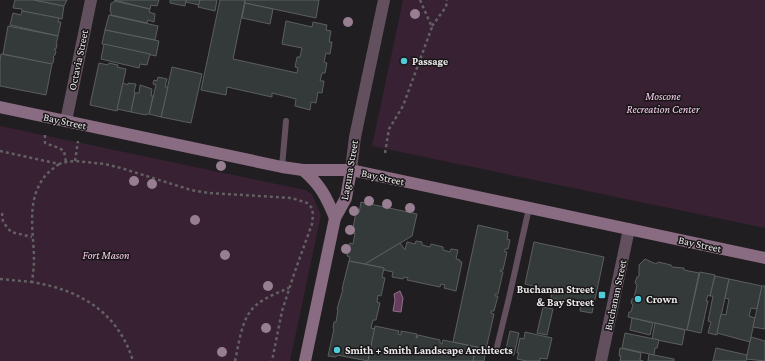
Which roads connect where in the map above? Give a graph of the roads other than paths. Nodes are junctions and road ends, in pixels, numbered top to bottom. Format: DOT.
graph roads {
  1 [pos="91,0"];
  2 [pos="384,0"];
  3 [pos="0,107"];
  4 [pos="286,120"];
  5 [pos="66,121"];
  6 [pos="282,167"];
  7 [pos="304,170"];
  8 [pos="351,170"];
  9 [pos="528,208"];
  10 [pos="335,218"];
  11 [pos="629,229"];
  12 [pos="765,258"];
  13 [pos="497,347"];
  14 [pos="305,361"];
  15 [pos="601,361"];
  1 -- 5 [label="street, Octavia Street"];
  2 -- 8 [label="street, Laguna Street"];
  3 -- 5 [label="main road, Bay Street"];
  4 -- 6 [label="lane"];
  5 -- 6 [label="main road, Bay Street"];
  6 -- 7 [label="main road, Bay Street"];
  7 -- 8 [label="main road, Bay Street"];
  7 -- 10 [label="main road"];
  8 -- 9 [label="main road, Bay Street"];
  8 -- 10 [label="main road, Laguna Street"];
  9 -- 11 [label="main road, Bay Street"];
  9 -- 13 [label="lane"];
  10 -- 14 [label="main road, Laguna Street"];
  11 -- 12 [label="main road, Bay Street"];
  11 -- 15 [label="street, Buchanan Street"];
}
